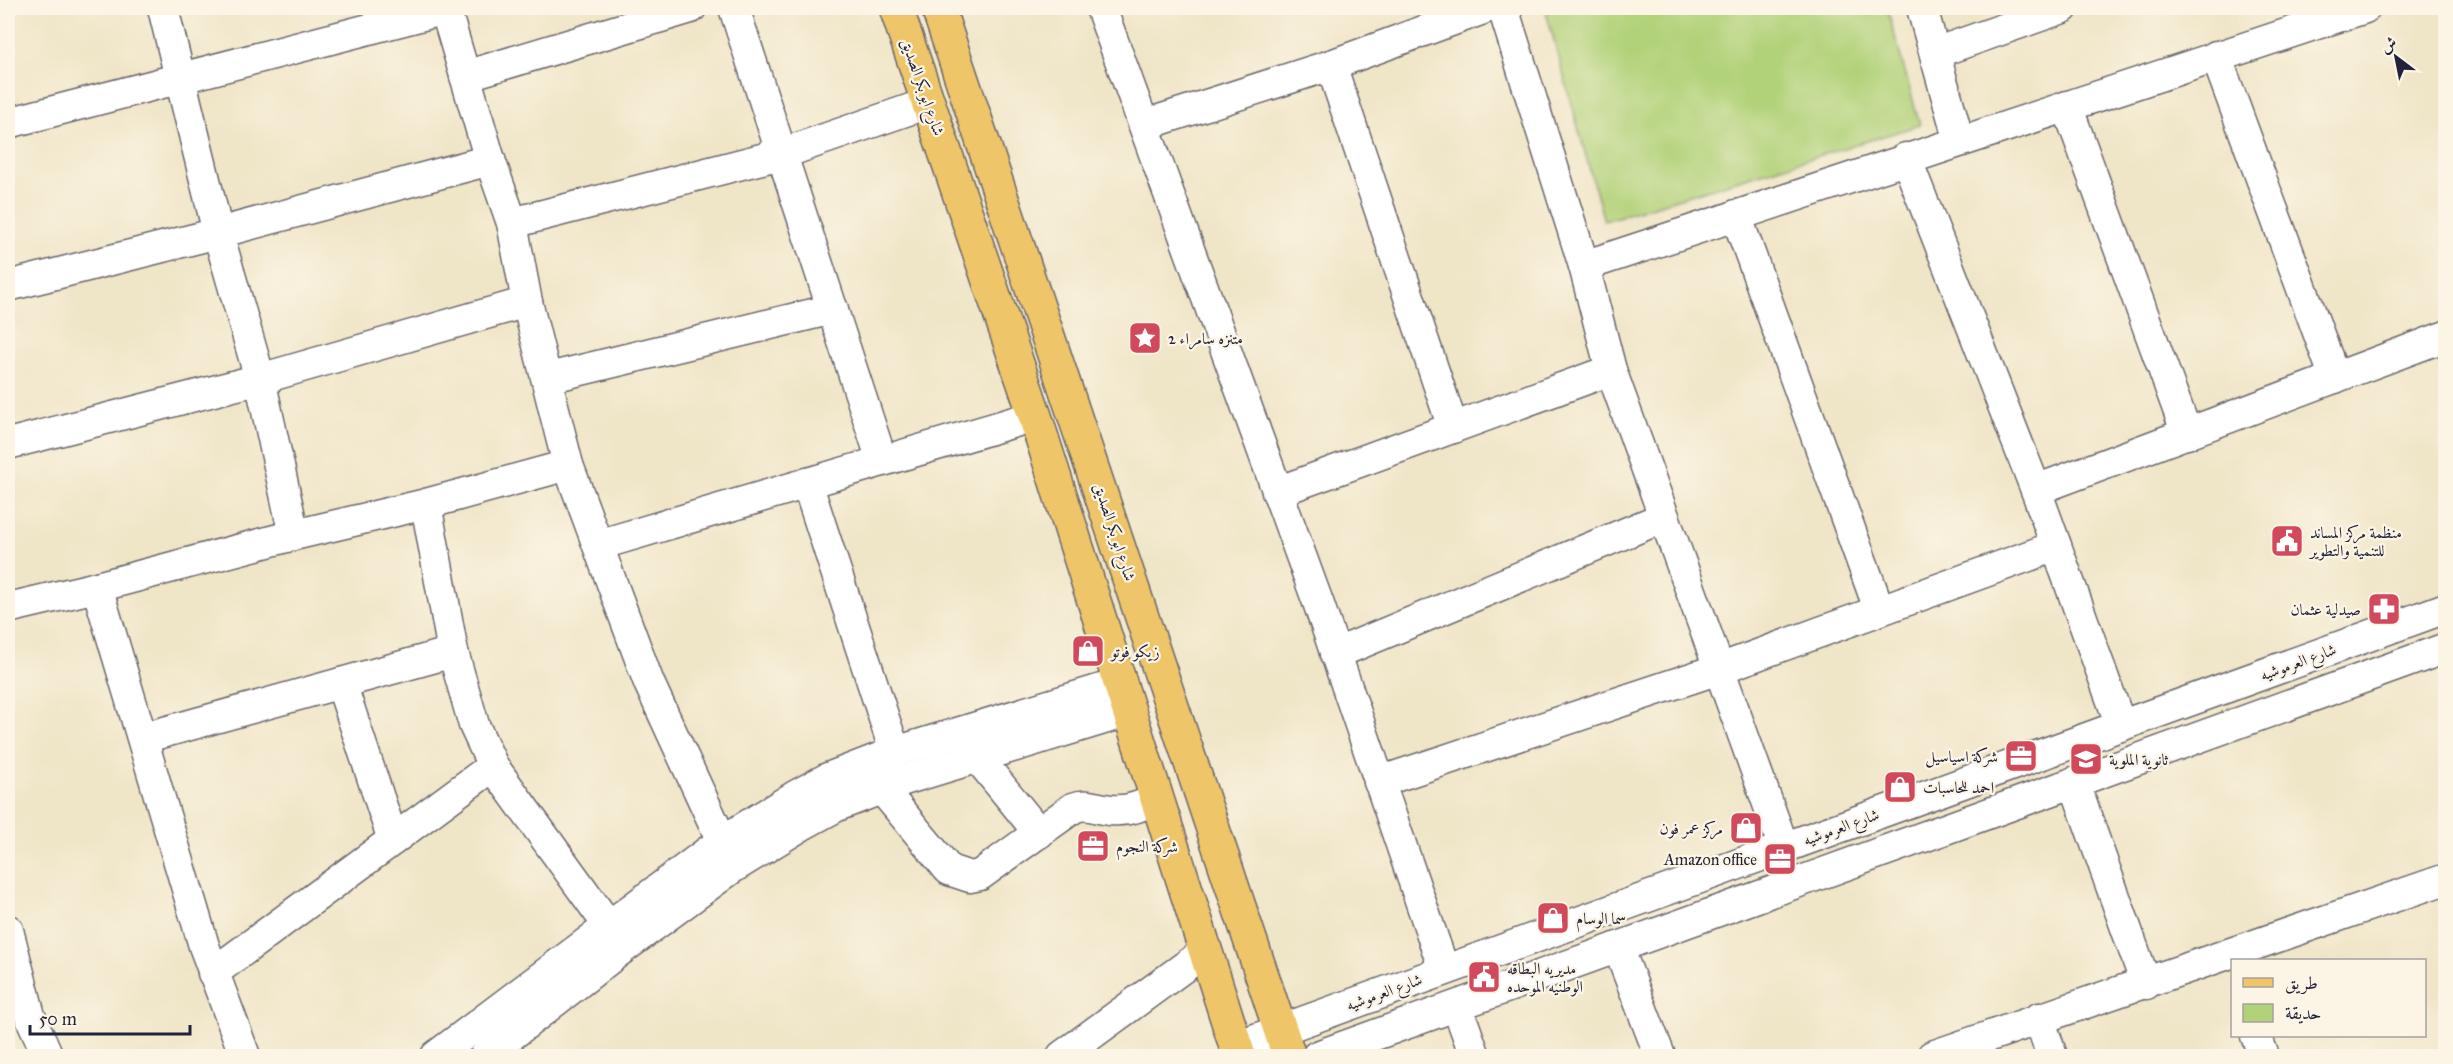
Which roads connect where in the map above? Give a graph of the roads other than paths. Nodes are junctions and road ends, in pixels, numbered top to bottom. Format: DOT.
graph roads {
  1 [pos="163,8"];
  2 [pos="445,8"];
  3 [pos="691,8"];
  4 [pos="734,8"];
  5 [pos="896,8"];
  6 [pos="938,8"];
  7 [pos="1101,8"];
  8 [pos="1486,8"];
  9 [pos="1503,8"];
  10 [pos="1922,8"];
  11 [pos="2063,8"];
  12 [pos="2365,8"];
  13 [pos="2309,16"];
  14 [pos="1935,52"];
  15 [pos="2216,56"];
  16 [pos="1331,65"];
  17 [pos="180,76"];
  18 [pos="465,76"];
  19 [pos="928,103"];
  20 [pos="2067,106"];
  21 [pos="8,123"];
  22 [pos="1144,126"];
  23 [pos="1959,141"];
  24 [pos="781,154"];
  25 [pos="1906,158"];
  26 [pos="490,160"];
  27 [pos="1736,215"];
  28 [pos="512,223"];
  29 [pos="218,233"];
  30 [pos="1584,266"];
  31 [pos="8,286"];
  32 [pos="527,302"];
  33 [pos="833,309"];
  34 [pos="2445,336"];
  35 [pos="1611,370"];
  36 [pos="548,378"];
  37 [pos="2335,378"];
  38 [pos="260,379"];
  39 [pos="1035,416"];
  40 [pos="1453,428"];
  41 [pos="2187,434"];
  42 [pos="8,444"];
  43 [pos="882,461"];
  44 [pos="568,465"];
  45 [pos="807,483"];
  46 [pos="2036,490"];
  47 [pos="1277,492"];
  48 [pos="426,504"];
  49 [pos="1664,517"];
  50 [pos="294,535"];
  51 [pos="598,545"];
  52 [pos="2056,546"];
  53 [pos="97,587"];
  54 [pos="8,608"];
  55 [pos="2445,608"];
  56 [pos="1879,609"];
  57 [pos="2445,648"];
  58 [pos="453,652"];
  59 [pos="1335,654"];
  60 [pos="1719,669"];
  61 [pos="340,683"];
  62 [pos="1126,697"];
  63 [pos="2121,726"];
  64 [pos="143,738"];
  65 [pos="895,752"];
  66 [pos="978,758"];
  67 [pos="493,766"];
  68 [pos="2001,769"];
  69 [pos="1379,782"];
  70 [pos="2074,782"];
  71 [pos="882,789"];
  72 [pos="1157,798"];
  73 [pos="2012,805"];
  74 [pos="1038,833"];
  75 [pos="393,840"];
  76 [pos="722,841"];
  77 [pos="1784,848"];
  78 [pos="2445,879"];
  79 [pos="608,925"];
  80 [pos="8,930"];
  81 [pos="1618,947"];
  82 [pos="1206,951"];
  83 [pos="2235,959"];
  84 [pos="2230,961"];
  85 [pos="1444,970"];
  86 [pos="213,973"];
  87 [pos="2146,984"];
  88 [pos="1457,1006"];
  89 [pos="19,1018"];
  90 [pos="2039,1018"];
  91 [pos="2257,1037"];
  92 [pos="1285,1043"];
  93 [pos="1238,1051"];
  94 [pos="48,1056"];
  95 [pos="245,1056"];
  96 [pos="436,1056"];
  97 [pos="485,1056"];
  98 [pos="1062,1056"];
  99 [pos="1317,1056"];
  100 [pos="1475,1056"];
  101 [pos="1660,1056"];
  102 [pos="1932,1056"];
  103 [pos="2052,1056"];
  104 [pos="2264,1056"];
  1 -- 17 [label="street"];
  2 -- 17 [label="street"];
  2 -- 18 [label="street"];
  3 -- 18 [label="street"];
  4 -- 24 [label="street"];
  5 -- 19 [label="main road, شارع ابو بكر الصديق"];
  6 -- 92 [label="main road, شارع ابو بكر الصديق"];
  7 -- 22 [label="street"];
  8 -- 16 [label="street"];
  9 -- 30 [label="street"];
  10 -- 14 [label="street"];
  11 -- 14 [label="street"];
  12 -- 13 [label="street"];
  13 -- 15 [label="street"];
  14 -- 23 [label="street"];
  15 -- 20 [label="street"];
  15 -- 37 [label="street"];
  16 -- 22 [label="street"];
  16 -- 40 [label="street"];
  17 -- 21 [label="street"];
  17 -- 29 [label="street"];
  18 -- 26 [label="street"];
  19 -- 24 [label="street"];
  19 -- 39 [label="main road, شارع ابو بكر الصديق"];
  20 -- 23 [label="street"];
  20 -- 41 [label="street"];
  22 -- 47 [label="street"];
  23 -- 25 [label="street"];
  24 -- 28 [label="street"];
  24 -- 33 [label="street"];
  25 -- 27 [label="street"];
  25 -- 46 [label="street"];
  26 -- 28 [label="street"];
  26 -- 29 [label="street"];
  27 -- 30 [label="street"];
  27 -- 56 [label="street"];
  28 -- 32 [label="street"];
  29 -- 31 [label="street"];
  29 -- 38 [label="street"];
  30 -- 35 [label="street"];
  32 -- 36 [label="street"];
  32 -- 38 [label="street"];
  33 -- 36 [label="street"];
  33 -- 43 [label="street"];
  34 -- 37 [label="street"];
  35 -- 40 [label="street"];
  35 -- 49 [label="street"];
  36 -- 44 [label="street"];
  37 -- 41 [label="street"];
  38 -- 42 [label="street"];
  38 -- 50 [label="street"];
  39 -- 43 [label="street"];
  39 -- 62 [label="main road, شارع ابو بكر الصديق"];
  40 -- 47 [label="street"];
  41 -- 46 [label="street"];
  43 -- 45 [label="street"];
  44 -- 48 [label="street"];
  44 -- 51 [label="street"];
  45 -- 51 [label="street"];
  45 -- 65 [label="street"];
  46 -- 52 [label="street"];
  47 -- 59 [label="street"];
  48 -- 50 [label="street"];
  48 -- 58 [label="street"];
  49 -- 59 [label="street"];
  49 -- 60 [label="street"];
  50 -- 53 [label="street"];
  51 -- 76 [label="street"];
  52 -- 56 [label="street"];
  52 -- 63 [label="street"];
  53 -- 54 [label="street"];
  53 -- 64 [label="street"];
  55 -- 63 [label="street, شارع العرموشيه"];
  56 -- 60 [label="street"];
  57 -- 70 [label="street"];
  58 -- 61 [label="street"];
  58 -- 67 [label="street"];
  59 -- 69 [label="street"];
  60 -- 69 [label="street"];
  60 -- 77 [label="street"];
  61 -- 64 [label="street"];
  61 -- 75 [label="street"];
  62 -- 65 [label="street"];
  62 -- 66 [label="street"];
  62 -- 72 [label="main road, شارع ابو بكر الصديق"];
  63 -- 68 [label="street, شارع العرموشيه"];
  64 -- 86 [label="street"];
  65 -- 76 [label="street"];
  66 -- 71 [label="street"];
  66 -- 74 [label="street"];
  67 -- 75 [label="street"];
  67 -- 79 [label="street"];
  68 -- 73 [label="street"];
  68 -- 77 [label="street, شارع العرموشيه"];
  69 -- 85 [label="street"];
  70 -- 73 [label="street"];
  70 -- 87 [label="street"];
  71 -- 74 [label="street"];
  71 -- 97 [label="street"];
  72 -- 74 [label="street"];
  72 -- 82 [label="main road, شارع ابو بكر الصديق"];
  73 -- 81 [label="street"];
  75 -- 86 [label="street"];
  76 -- 79 [label="street"];
  77 -- 85 [label="street, شارع العرموشيه"];
  78 -- 83 [label="street"];
  79 -- 96 [label="street"];
  80 -- 89 [label="street"];
  81 -- 88 [label="street"];
  81 -- 101 [label="street"];
  82 -- 93 [label="main road, شارع ابو بكر الصديق"];
  82 -- 98 [label="street"];
  84 -- 87 [label="street"];
  85 -- 92 [label="street, شارع العرموشيه"];
  86 -- 95 [label="street"];
  87 -- 90 [label="street"];
  88 -- 99 [label="street"];
  88 -- 100 [label="street"];
  89 -- 94 [label="street"];
  90 -- 102 [label="street"];
  90 -- 103 [label="street"];
  91 -- 104 [label="street"];
  92 -- 93 [label="street, شارع العرموشيه"];
}
